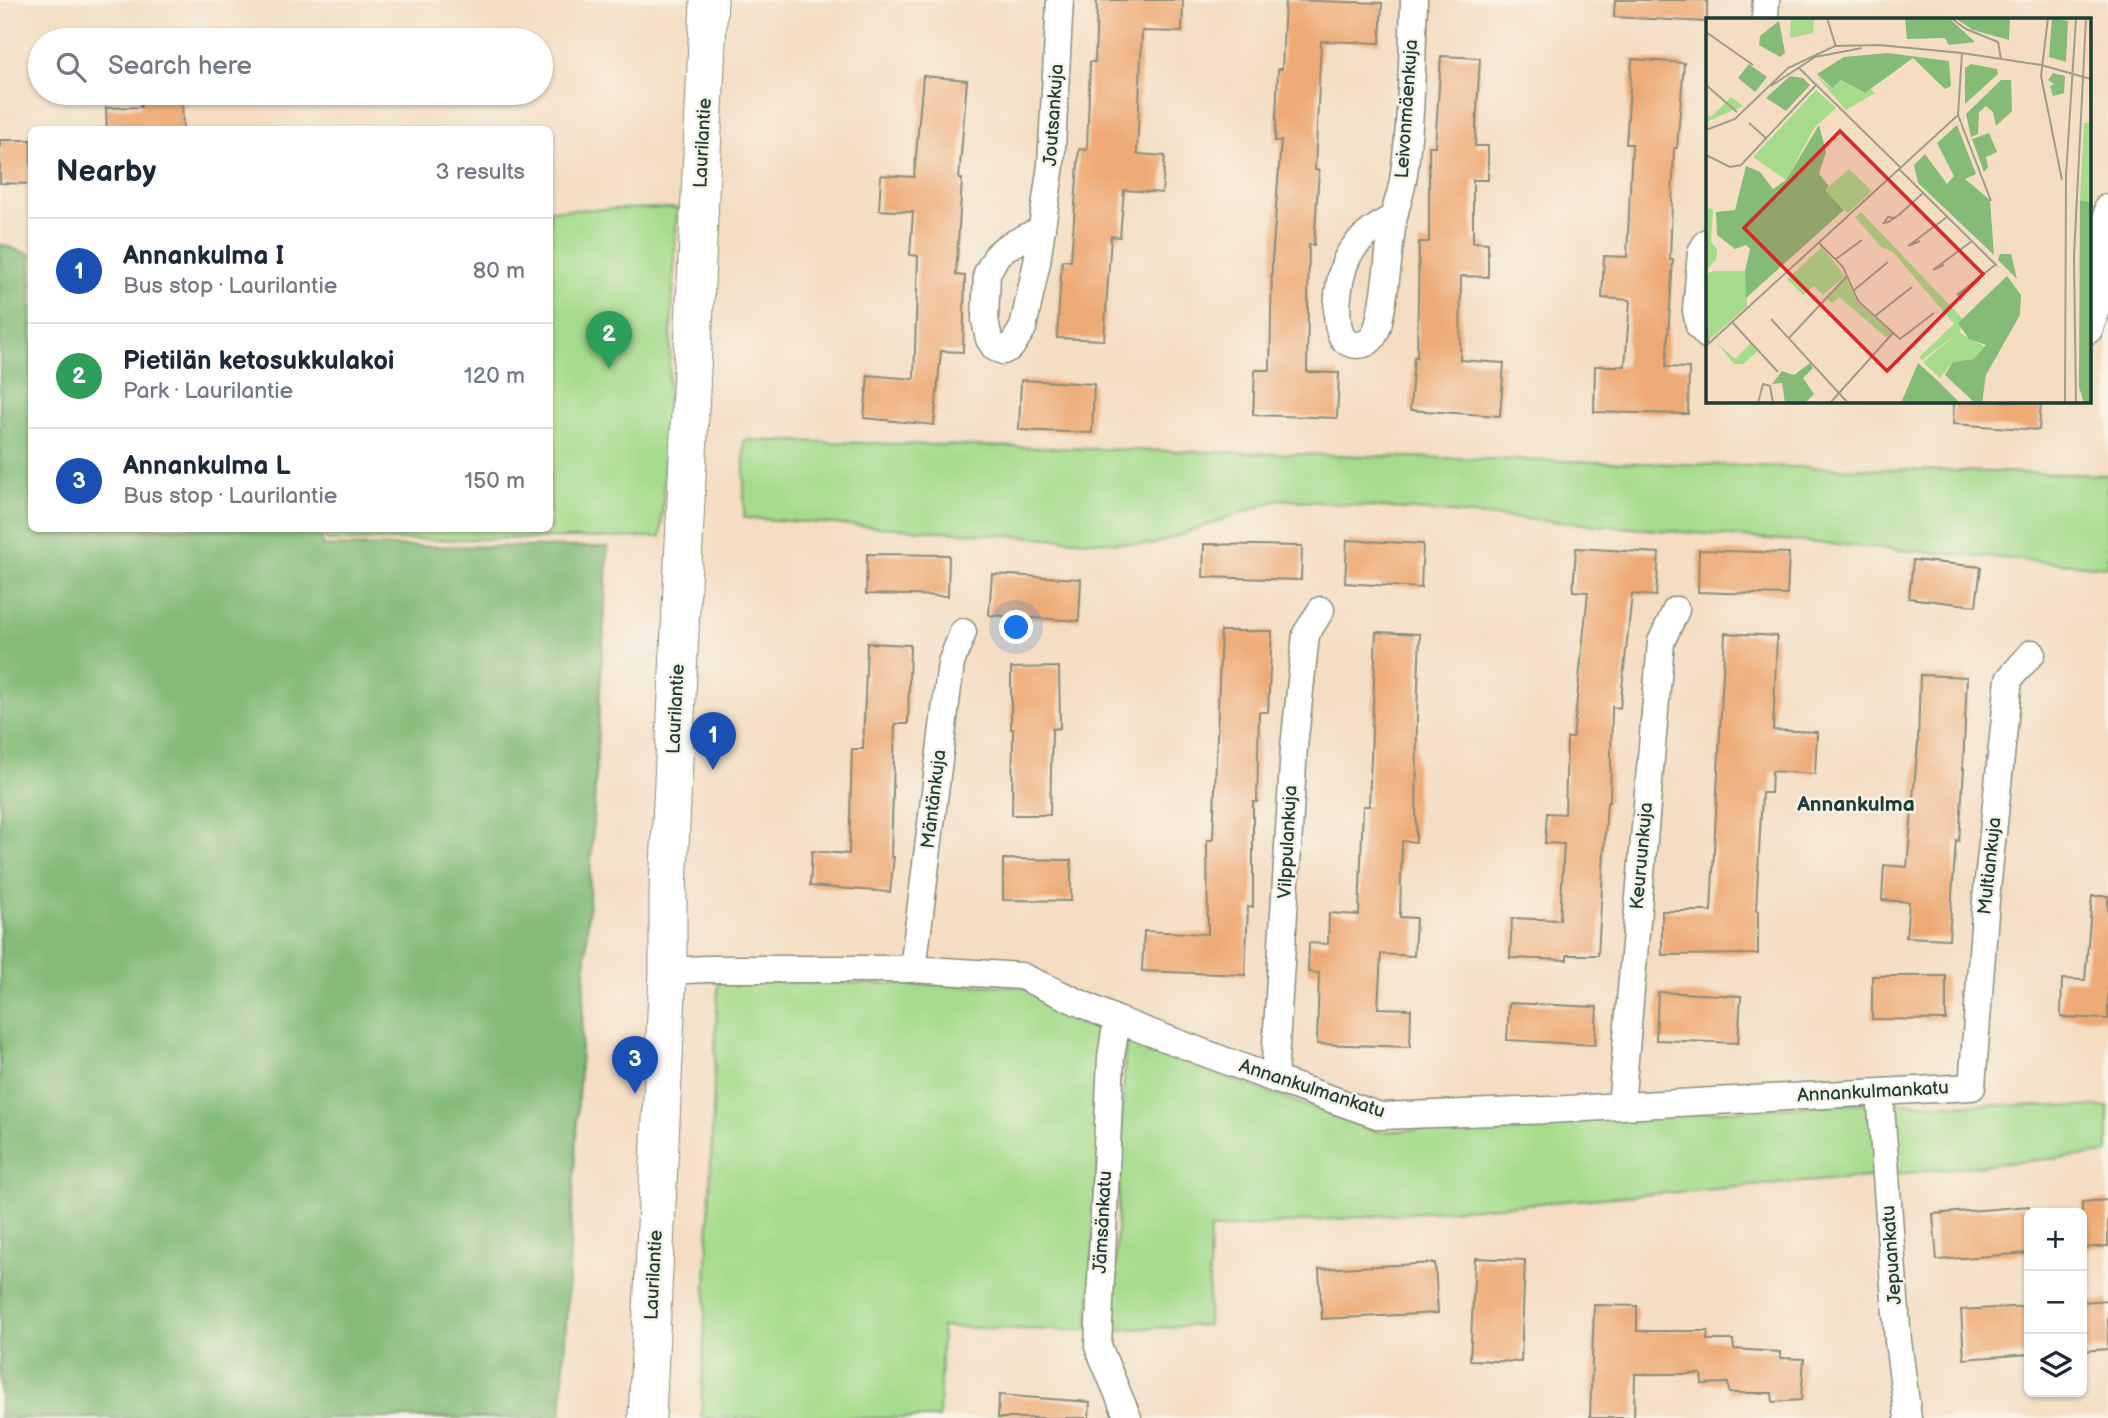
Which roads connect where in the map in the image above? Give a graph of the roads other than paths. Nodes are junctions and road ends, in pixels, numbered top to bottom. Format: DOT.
graph roads {
  1 [pos="709,0"];
  2 [pos="1060,0"];
  3 [pos="1414,0"];
  4 [pos="1766,0"];
  5 [pos="1765,18"];
  6 [pos="1393,217"];
  7 [pos="2101,223"];
  8 [pos="1042,229"];
  9 [pos="1706,244"];
  10 [pos="2090,328"];
  11 [pos="1706,334"];
  12 [pos="1321,610"];
  13 [pos="1676,610"];
  14 [pos="963,632"];
  15 [pos="2032,653"];
  16 [pos="913,969"];
  17 [pos="668,971"];
  18 [pos="1117,1020"];
  19 [pos="1273,1079"];
  20 [pos="1972,1087"];
  21 [pos="1880,1092"];
  22 [pos="1621,1106"];
  23 [pos="647,1418"];
  24 [pos="1128,1418"];
  25 [pos="1908,1418"];
  1 -- 17 [label="street, Laurilantie"];
  2 -- 8 [label="street, Joutsankuja"];
  3 -- 6 [label="street, Leivonmäenkuja"];
  4 -- 5 [label="street"];
  7 -- 10 [label="street"];
  9 -- 11 [label="street"];
  12 -- 19 [label="street, Vilppulankuja"];
  13 -- 22 [label="street, Keuruunkuja"];
  14 -- 16 [label="street, Mäntänkuja"];
  15 -- 20 [label="street, Multiankuja"];
  16 -- 17 [label="street, Annankulmankatu"];
  16 -- 18 [label="street, Annankulmankatu"];
  17 -- 23 [label="street, Laurilantie"];
  18 -- 19 [label="street, Annankulmankatu"];
  18 -- 24 [label="street, Jämsänkatu"];
  19 -- 22 [label="street, Annankulmankatu"];
  20 -- 21 [label="street, Annankulmankatu"];
  21 -- 22 [label="street, Annankulmankatu"];
  21 -- 25 [label="street, Jepuankatu"];
}
